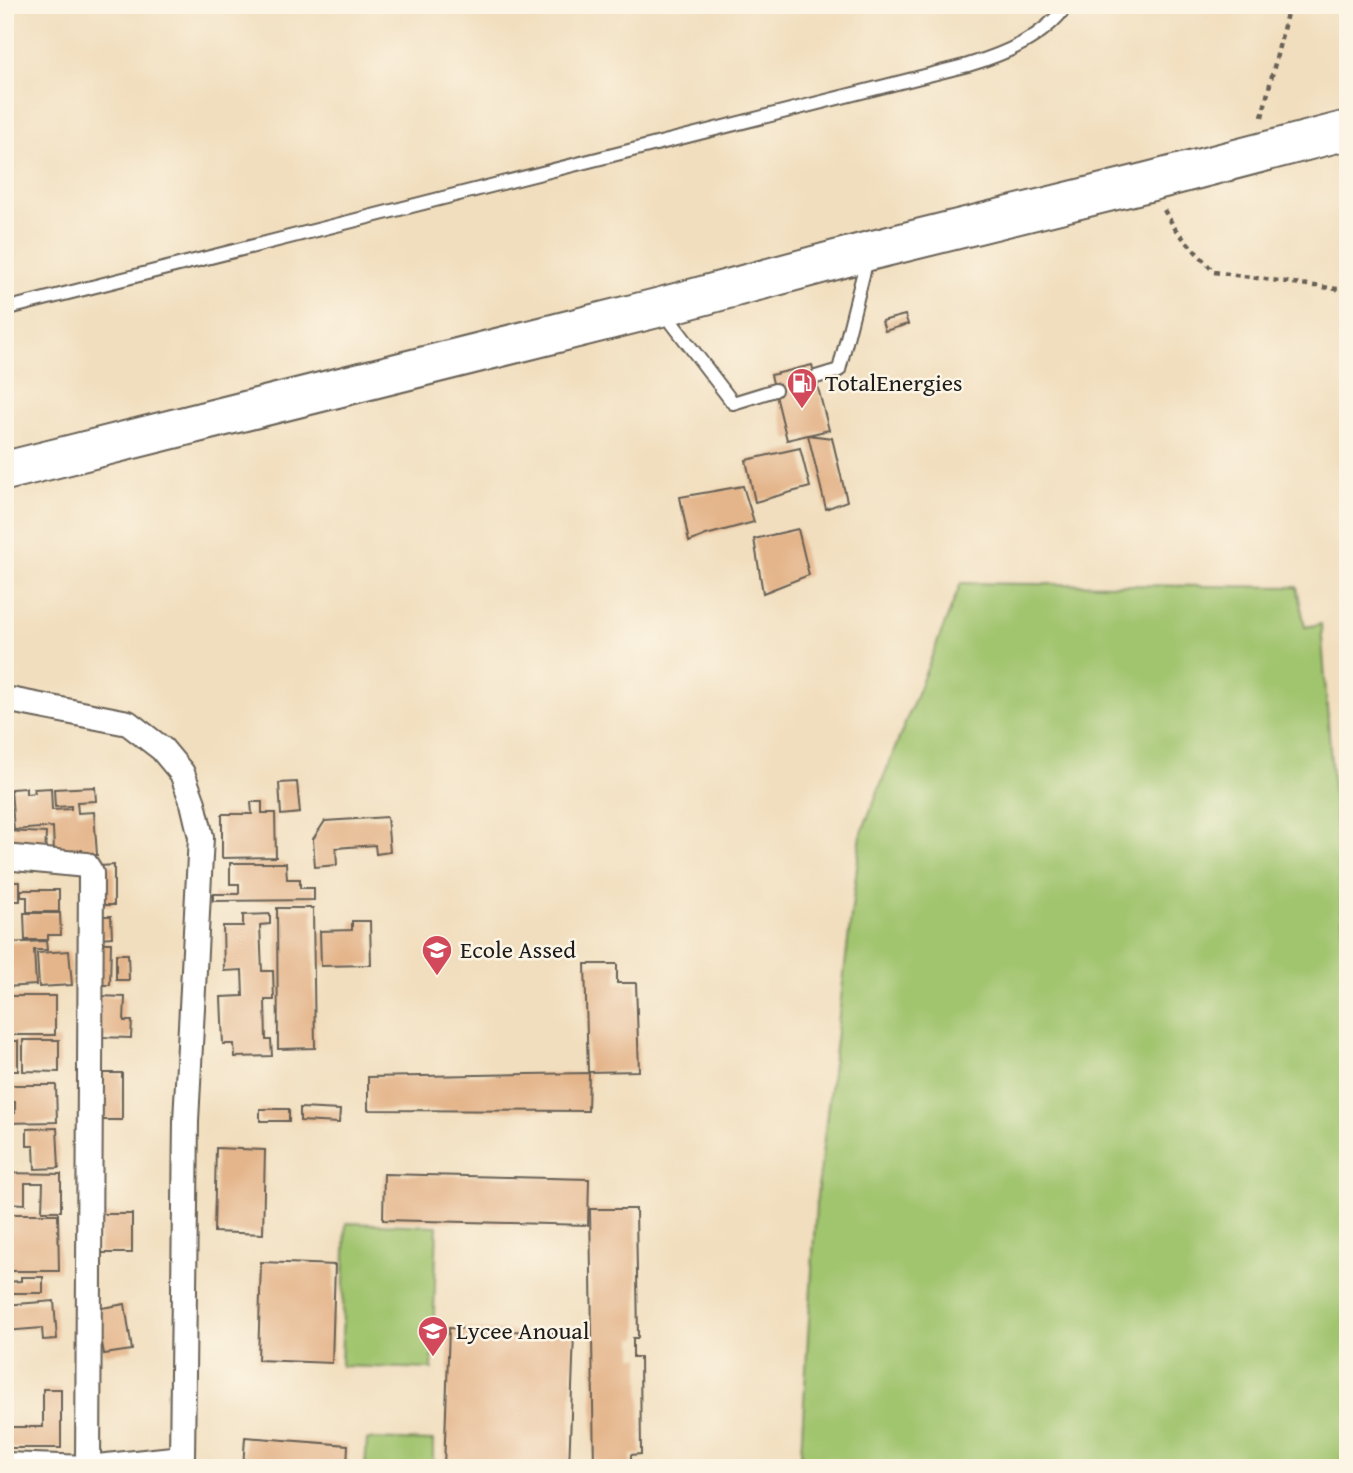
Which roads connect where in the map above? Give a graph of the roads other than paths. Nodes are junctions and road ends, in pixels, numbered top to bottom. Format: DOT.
graph roads {
  1 [pos="1067,5"];
  2 [pos="1348,130"];
  3 [pos="869,251"];
  4 [pos="661,307"];
  5 [pos="5,309"];
  6 [pos="816,377"];
  7 [pos="775,390"];
  8 [pos="5,471"];
  9 [pos="5,699"];
  10 [pos="5,857"];
  11 [pos="182,1463"];
  12 [pos="5,1465"];
  13 [pos="88,1468"];
  1 -- 5 [label="lane"];
  2 -- 3 [label="main road"];
  3 -- 4 [label="main road"];
  3 -- 6 [label="lane"];
  4 -- 7 [label="lane"];
  4 -- 8 [label="main road"];
  9 -- 11 [label="street"];
  10 -- 13 [label="street"];
  11 -- 13 [label="street"];
  12 -- 13 [label="street"];
}
